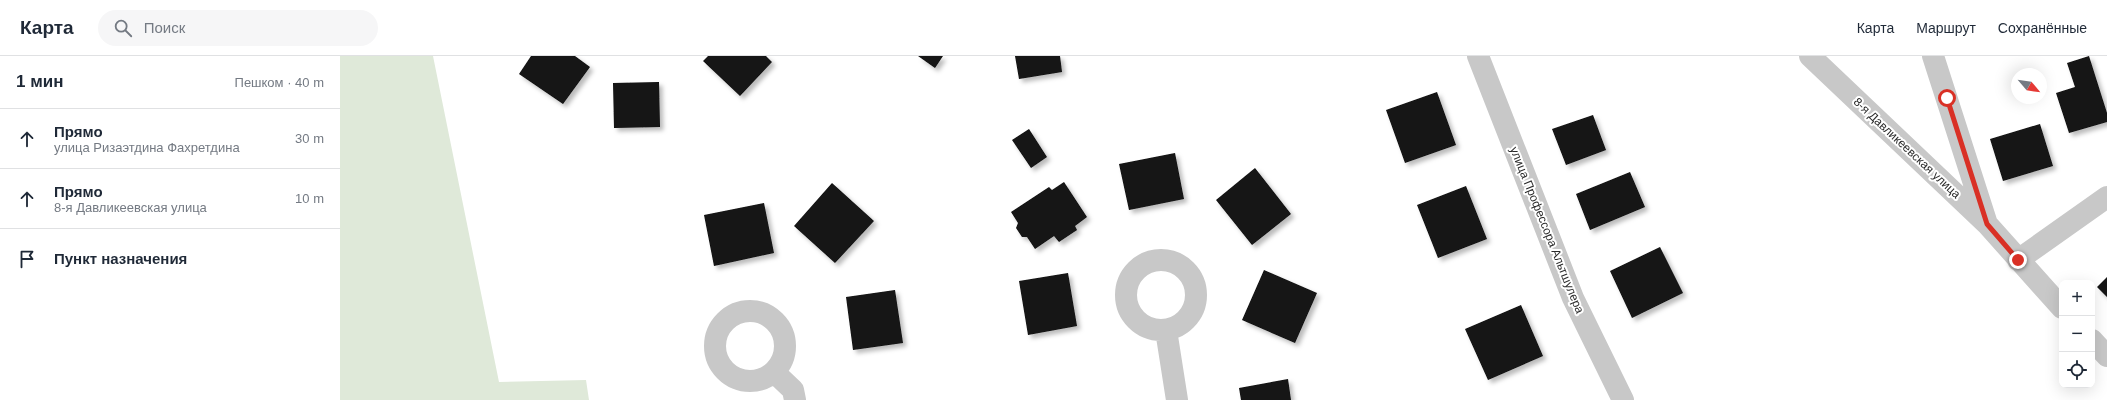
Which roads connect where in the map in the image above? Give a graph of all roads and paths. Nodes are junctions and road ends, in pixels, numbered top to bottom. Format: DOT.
graph roads {
  1 [pos="1478,56"];
  2 [pos="1810,56"];
  3 [pos="1933,56"];
  4 [pos="2107,197"];
  5 [pos="1987,224"];
  6 [pos="2018,260"];
  7 [pos="2059,305"];
  8 [pos="1166,330"];
  9 [pos="2095,343"];
  10 [pos="2107,356"];
  11 [pos="774,372"];
  12 [pos="795,400"];
  13 [pos="1176,400"];
  14 [pos="1623,400"];
  1 -- 14 [label="street, улица Профессора Альтшулера"];
  2 -- 5 [label="street, 8-я Давликеевская улица"];
  3 -- 5 [label="street"];
  4 -- 6 [label="street"];
  5 -- 6 [label="street, 8-я Давликеевская улица"];
  6 -- 7 [label="street, 8-я Давликеевская улица"];
  8 -- 13 [label="street"];
  9 -- 10 [label="street"];
  11 -- 12 [label="street"];
}
